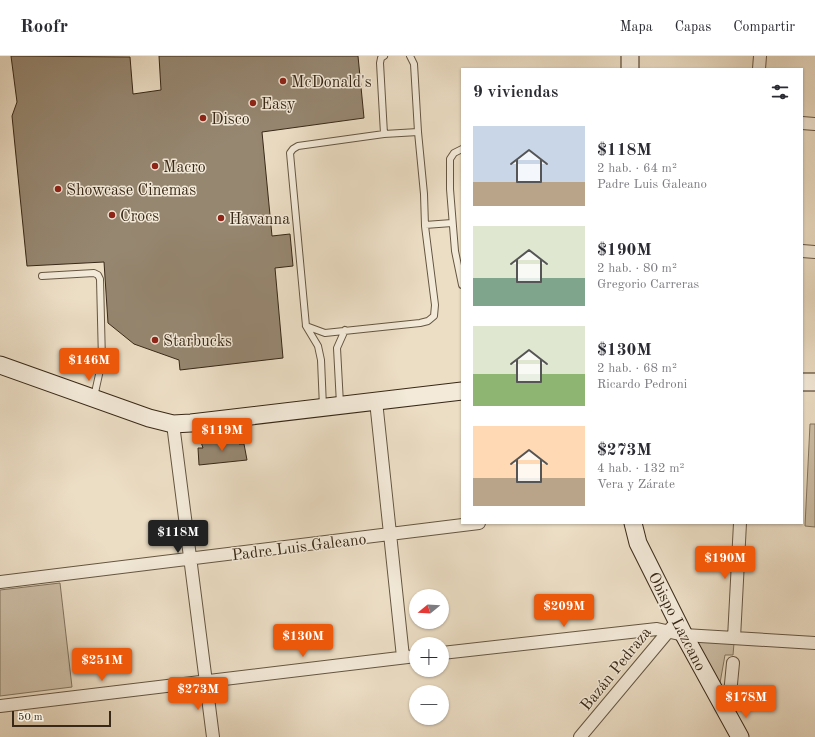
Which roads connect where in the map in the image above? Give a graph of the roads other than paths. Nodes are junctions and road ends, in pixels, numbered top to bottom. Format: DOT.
graph roads {
  1 [pos="384,56"];
  2 [pos="410,56"];
  3 [pos="630,56"];
  4 [pos="760,56"];
  5 [pos="630,68"];
  6 [pos="759,68"];
  7 [pos="803,123"];
  8 [pos="815,124"];
  9 [pos="418,132"];
  10 [pos="384,134"];
  11 [pos="461,150"];
  12 [pos="452,223"];
  13 [pos="425,224"];
  14 [pos="803,251"];
  15 [pos="815,252"];
  16 [pos="42,276"];
  17 [pos="461,280"];
  18 [pos="306,326"];
  19 [pos="345,330"];
  20 [pos="0,365"];
  21 [pos="803,382"];
  22 [pos="815,382"];
  23 [pos="461,391"];
  24 [pos="93,398"];
  25 [pos="376,401"];
  26 [pos="340,406"];
  27 [pos="323,407"];
  28 [pos="172,424"];
  29 [pos="471,524"];
  30 [pos="633,524"];
  31 [pos="740,524"];
  32 [pos="390,534"];
  33 [pos="190,559"];
  34 [pos="0,582"];
  35 [pos="676,629"];
  36 [pos="734,638"];
  37 [pos="815,642"];
  38 [pos="449,652"];
  39 [pos="403,657"];
  40 [pos="409,657"];
  41 [pos="733,663"];
  42 [pos="206,682"];
  43 [pos="0,706"];
  44 [pos="728,717"];
  45 [pos="213,737"];
  46 [pos="580,737"];
  47 [pos="740,737"];
  1 -- 10 [label="lane"];
  2 -- 9 [label="lane"];
  3 -- 5 [label="main road"];
  4 -- 6 [label="street"];
  7 -- 8 [label="street"];
  9 -- 10 [label="lane"];
  9 -- 13 [label="lane"];
  10 -- 18 [label="lane"];
  11 -- 12 [label="lane"];
  12 -- 13 [label="lane"];
  12 -- 17 [label="lane"];
  13 -- 19 [label="lane"];
  14 -- 15 [label="street"];
  16 -- 24 [label="lane"];
  18 -- 19 [label="lane"];
  18 -- 27 [label="lane"];
  19 -- 26 [label="lane"];
  20 -- 24 [label="main road"];
  21 -- 22 [label="main road"];
  23 -- 25 [label="main road"];
  24 -- 28 [label="main road"];
  25 -- 26 [label="main road"];
  25 -- 32 [label="street"];
  26 -- 27 [label="main road"];
  27 -- 28 [label="main road"];
  28 -- 33 [label="street"];
  29 -- 32 [label="street, Padre Luis Galeano"];
  30 -- 35 [label="main road, Obispo Lazcano"];
  31 -- 36 [label="street"];
  32 -- 33 [label="street, Padre Luis Galeano"];
  32 -- 39 [label="street"];
  33 -- 34 [label="street, Padre Luis Galeano"];
  33 -- 42 [label="street"];
  35 -- 36 [label="street"];
  35 -- 38 [label="street"];
  35 -- 44 [label="main road, Obispo Lazcano"];
  35 -- 46 [label="street, Bazán Pedraza"];
  36 -- 37 [label="street"];
  39 -- 40 [label="street"];
  39 -- 42 [label="street"];
  41 -- 44 [label="street"];
  42 -- 43 [label="street"];
  42 -- 45 [label="street"];
  44 -- 47 [label="main road, Obispo Lazcano"];
}
